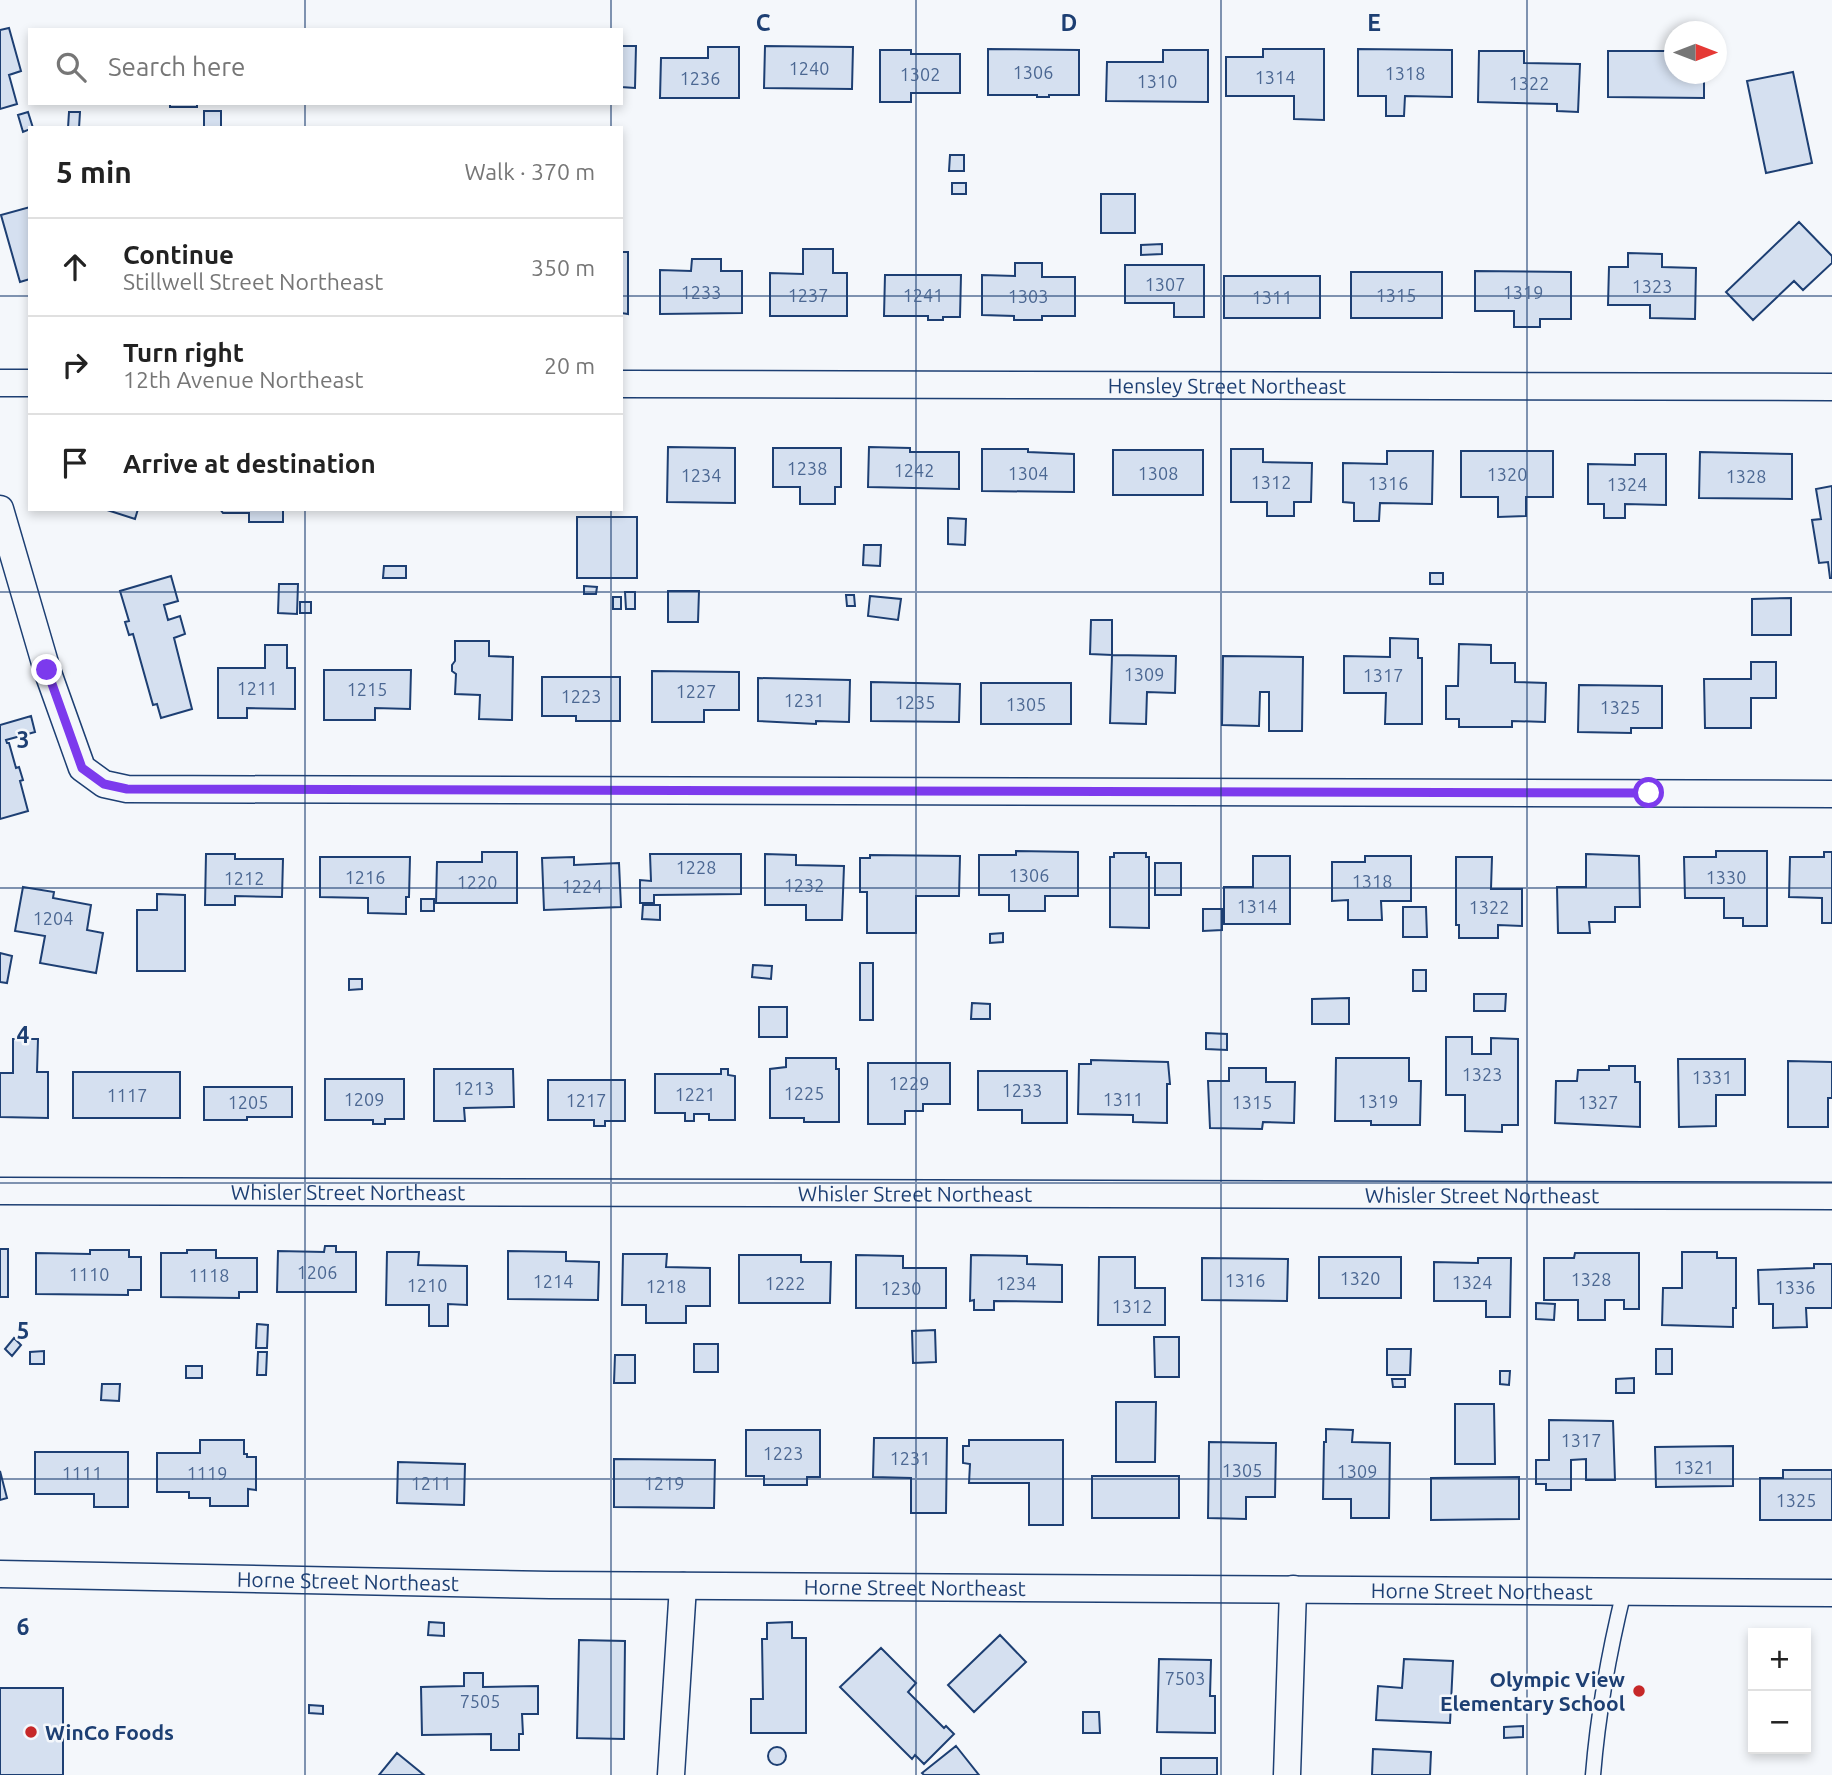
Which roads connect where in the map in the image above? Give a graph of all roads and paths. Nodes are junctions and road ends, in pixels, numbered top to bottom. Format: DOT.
graph roads {
  1 [pos="0,383"];
  2 [pos="28,383"];
  3 [pos="623,384"];
  4 [pos="1832,387"];
  5 [pos="0,509"];
  6 [pos="7,561"];
  7 [pos="1832,794"];
  8 [pos="0,1191"];
  9 [pos="1832,1196"];
  10 [pos="0,1574"];
  11 [pos="683,1586"];
  12 [pos="1293,1589"];
  13 [pos="1624,1591"];
  14 [pos="1832,1593"];
  15 [pos="671,1775"];
  16 [pos="1287,1775"];
  17 [pos="1593,1775"];
  1 -- 2 [label="street"];
  3 -- 4 [label="street, Hensley Street Northeast"];
  5 -- 6 [label="street"];
  6 -- 7 [label="street"];
  8 -- 9 [label="street, Whisler Street Northeast"];
  10 -- 11 [label="street, Horne Street Northeast"];
  11 -- 12 [label="street, Horne Street Northeast"];
  11 -- 15 [label="street"];
  12 -- 13 [label="street, Horne Street Northeast"];
  12 -- 16 [label="street"];
  13 -- 14 [label="street, Horne Street Northeast"];
  13 -- 17 [label="lane"];
}
